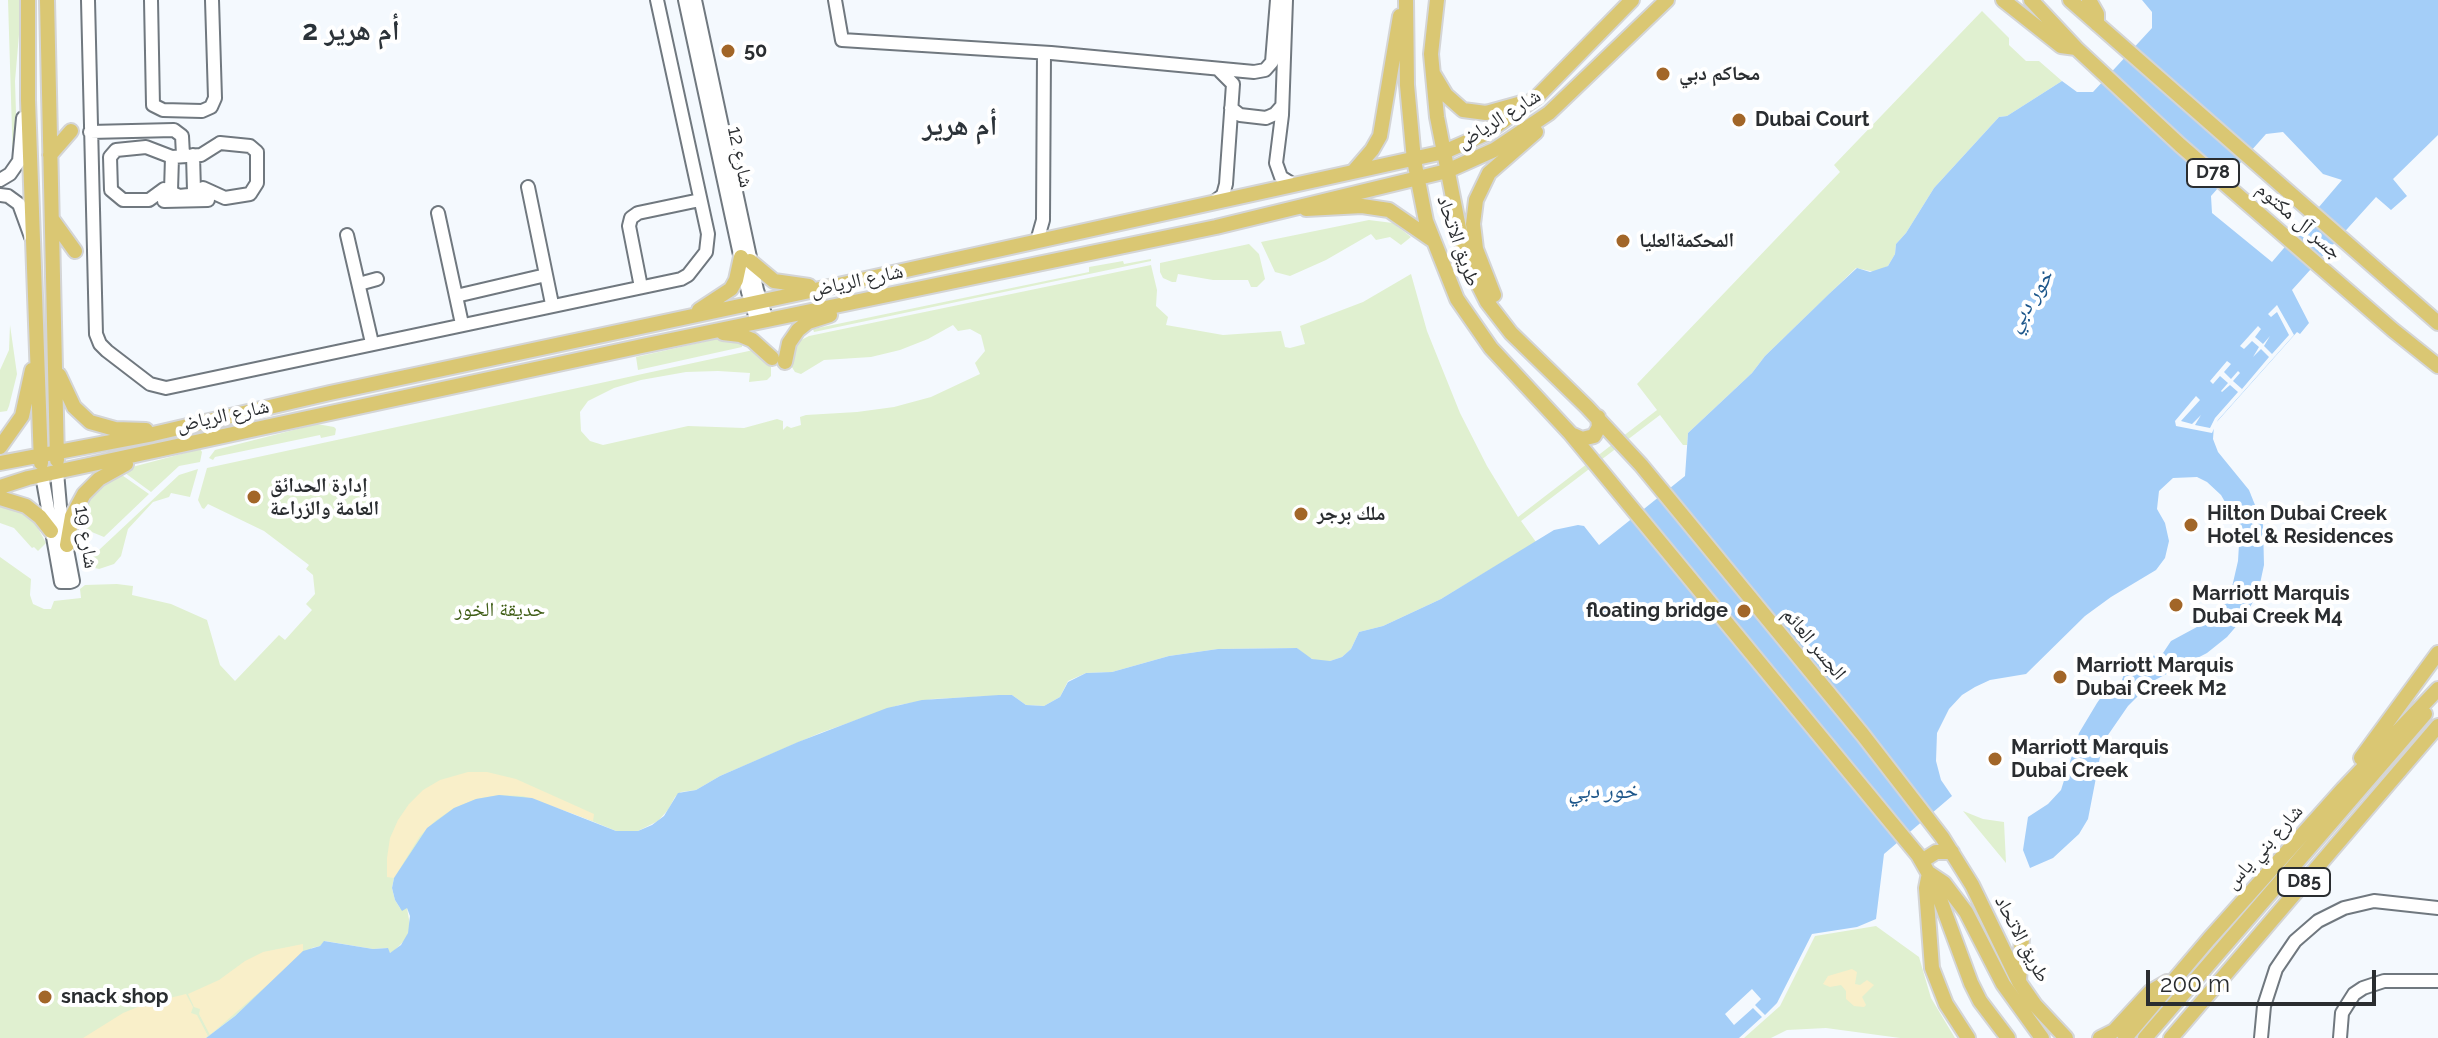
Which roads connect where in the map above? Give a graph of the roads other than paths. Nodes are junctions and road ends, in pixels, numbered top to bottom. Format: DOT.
graph roads {
  1 [pos="28,0"];
  2 [pos="47,0"];
  3 [pos="88,0"];
  4 [pos="151,0"];
  5 [pos="212,0"];
  6 [pos="657,0"];
  7 [pos="685,0"];
  8 [pos="695,0"];
  9 [pos="835,0"];
  10 [pos="1277,0"];
  11 [pos="1286,0"];
  12 [pos="1405,0"];
  13 [pos="1437,0"];
  14 [pos="1632,0"];
  15 [pos="1667,0"];
  16 [pos="2003,0"];
  17 [pos="2031,0"];
  18 [pos="2070,0"];
  19 [pos="2089,0"];
  20 [pos="2097,24"];
  21 [pos="2076,48"];
  22 [pos="1044,53"];
  23 [pos="1431,64"];
  24 [pos="1216,68"];
  25 [pos="1250,71"];
  26 [pos="1233,84"];
  27 [pos="705,90"];
  28 [pos="678,95"];
  29 [pos="1537,97"];
  30 [pos="28,100"];
  31 [pos="1282,106"];
  32 [pos="1231,108"];
  33 [pos="709,109"];
  34 [pos="1549,113"];
  35 [pos="682,115"];
  36 [pos="71,131"];
  37 [pos="90,132"];
  38 [pos="1451,149"];
  39 [pos="50,155"];
  40 [pos="183,156"];
  41 [pos="1414,160"];
  42 [pos="1396,163"];
  43 [pos="1463,165"];
  44 [pos="1447,171"];
  45 [pos="1352,172"];
  46 [pos="1417,178"];
  47 [pos="0,180"];
  48 [pos="1294,185"];
  49 [pos="528,187"];
  50 [pos="0,195"];
  51 [pos="179,196"];
  52 [pos="208,200"];
  53 [pos="700,200"];
  54 [pos="1214,202"];
  55 [pos="1294,207"];
  56 [pos="438,213"];
  57 [pos="52,219"];
  58 [pos="1043,220"];
  59 [pos="347,235"];
  60 [pos="1059,236"];
  61 [pos="33,239"];
  62 [pos="1431,239"];
  63 [pos="1037,241"];
  64 [pos="75,251"];
  65 [pos="746,259"];
  66 [pos="1471,270"];
  67 [pos="546,275"];
  68 [pos="377,279"];
  69 [pos="359,284"];
  70 [pos="641,287"];
  71 [pos="829,287"];
  72 [pos="456,296"];
  73 [pos="757,303"];
  74 [pos="552,304"];
  75 [pos="846,304"];
  76 [pos="688,317"];
  77 [pos="762,321"];
  78 [pos="2438,323"];
  79 [pos="462,324"];
  80 [pos="707,332"];
  81 [pos="372,343"];
  82 [pos="1525,346"];
  83 [pos="38,360"];
  84 [pos="55,360"];
  85 [pos="2437,366"];
  86 [pos="1598,417"];
  87 [pos="1570,433"];
  88 [pos="153,434"];
  89 [pos="39,438"];
  90 [pos="56,446"];
  91 [pos="0,447"];
  92 [pos="151,452"];
  93 [pos="40,455"];
  94 [pos="23,457"];
  95 [pos="0,463"];
  96 [pos="1641,465"];
  97 [pos="57,472"];
  98 [pos="35,477"];
  99 [pos="0,487"];
  100 [pos="0,498"];
  101 [pos="51,531"];
  102 [pos="67,545"];
  103 [pos="2438,653"];
  104 [pos="2438,689"];
  105 [pos="2438,698"];
  106 [pos="2438,726"];
  107 [pos="2343,789"];
  108 [pos="1952,852"];
  109 [pos="1925,867"];
  110 [pos="2438,908"];
  111 [pos="2022,937"];
  112 [pos="2175,979"];
  113 [pos="2438,981"];
  114 [pos="2019,982"];
  115 [pos="2193,1013"];
  116 [pos="2062,1034"];
  117 [pos="1968,1038"];
  118 [pos="2008,1038"];
  119 [pos="2042,1038"];
  120 [pos="2083,1038"];
  121 [pos="2100,1038"];
  122 [pos="2125,1038"];
  123 [pos="2145,1038"];
  124 [pos="2171,1038"];
  125 [pos="2183,1038"];
  126 [pos="2261,1038"];
  127 [pos="2340,1038"];
  1 -- 30 [label="main road, شارع 19"];
  2 -- 39 [label="main road, شارع 19"];
  3 -- 37 [label="street"];
  4 -- 5 [label="street"];
  6 -- 28 [label="street"];
  7 -- 27 [label="street, شارع 12"];
  8 -- 65 [label="street, شارع 12"];
  9 -- 22 [label="street"];
  10 -- 25 [label="street"];
  11 -- 31 [label="street"];
  12 -- 41 [label="main road, طريق الاتحاد"];
  12 -- 45 [label="main road"];
  13 -- 23 [label="main road, طريق الاتحاد"];
  14 -- 29 [label="main road, شارع الرياض"];
  15 -- 34 [label="main road, شارع الرياض"];
  16 -- 21 [label="main road"];
  17 -- 21 [label="main road, D78"];
  18 -- 20 [label="main road, D78"];
  19 -- 20 [label="main road"];
  20 -- 78 [label="main road, جسر آل مكتوم / D78"];
  21 -- 85 [label="main road, جسر آل مكتوم / D78"];
  22 -- 24 [label="street"];
  22 -- 58 [label="street"];
  23 -- 29 [label="main road"];
  23 -- 38 [label="main road, طريق الاتحاد"];
  24 -- 25 [label="street"];
  24 -- 26 [label="street"];
  25 -- 26 [label="street"];
  26 -- 32 [label="street"];
  27 -- 28 [label="street"];
  27 -- 33 [label="street, شارع 12"];
  28 -- 35 [label="street"];
  29 -- 38 [label="main road, شارع الرياض"];
  30 -- 47 [label="street"];
  30 -- 61 [label="main road, شارع 19"];
  31 -- 32 [label="street"];
  31 -- 48 [label="street"];
  32 -- 54 [label="street"];
  33 -- 35 [label="street"];
  33 -- 65 [label="street, شارع 12"];
  34 -- 43 [label="main road, شارع الرياض"];
  34 -- 82 [label="main road"];
  35 -- 53 [label="street"];
  36 -- 39 [label="main road"];
  37 -- 40 [label="street"];
  37 -- 81 [label="street"];
  38 -- 41 [label="main road, شارع الرياض"];
  38 -- 43 [label="main road"];
  38 -- 44 [label="main road, طريق الاتحاد"];
  39 -- 57 [label="main road, شارع 19"];
  40 -- 51 [label="street"];
  40 -- 51 [label="street"];
  40 -- 51 [label="street"];
  40 -- 51 [label="street"];
  41 -- 42 [label="main road, شارع الرياض"];
  41 -- 46 [label="main road, طريق الاتحاد"];
  42 -- 45 [label="main road, شارع الرياض"];
  42 -- 46 [label="main road"];
  43 -- 44 [label="main road, شارع الرياض"];
  44 -- 46 [label="main road, شارع الرياض"];
  44 -- 66 [label="main road, طريق الاتحاد"];
  45 -- 48 [label="main road, شارع الرياض"];
  46 -- 55 [label="main road, شارع الرياض"];
  46 -- 62 [label="main road, طريق الاتحاد"];
  46 -- 66 [label="main road"];
  48 -- 54 [label="main road, شارع الرياض"];
  49 -- 67 [label="street"];
  50 -- 61 [label="street"];
  51 -- 52 [label="street"];
  53 -- 70 [label="street"];
  53 -- 70 [label="street"];
  54 -- 60 [label="main road, شارع الرياض"];
  55 -- 62 [label="main road"];
  55 -- 75 [label="main road, شارع الرياض"];
  56 -- 72 [label="street"];
  57 -- 64 [label="main road"];
  57 -- 84 [label="main road, شارع 19"];
  58 -- 60 [label="street"];
  58 -- 63 [label="street"];
  59 -- 69 [label="street"];
  60 -- 63 [label="main road, شارع الرياض"];
  61 -- 83 [label="main road, شارع 19"];
  62 -- 87 [label="main road, طريق الاتحاد"];
  63 -- 71 [label="main road, شارع الرياض"];
  65 -- 71 [label="main road"];
  65 -- 73 [label="street, شارع 12"];
  65 -- 76 [label="main road"];
  66 -- 82 [label="main road, طريق الاتحاد"];
  67 -- 72 [label="street"];
  67 -- 74 [label="street"];
  68 -- 69 [label="street"];
  69 -- 81 [label="street"];
  70 -- 74 [label="street"];
  71 -- 73 [label="main road, شارع الرياض"];
  72 -- 79 [label="street"];
  73 -- 76 [label="main road, شارع الرياض"];
  73 -- 77 [label="main road"];
  73 -- 77 [label="main road"];
  74 -- 79 [label="street"];
  75 -- 77 [label="main road, شارع الرياض"];
  75 -- 80 [label="main road"];
  76 -- 88 [label="main road, شارع الرياض"];
  77 -- 80 [label="main road, شارع الرياض"];
  79 -- 81 [label="street"];
  80 -- 92 [label="main road, شارع الرياض"];
  82 -- 86 [label="main road, طريق الاتحاد"];
  83 -- 89 [label="main road, شارع 19"];
  83 -- 91 [label="main road"];
  84 -- 88 [label="main road"];
  84 -- 90 [label="main road, شارع 19"];
  86 -- 87 [label="main road"];
  86 -- 96 [label="main road, طريق الاتحاد"];
  87 -- 109 [label="main road, طريق الاتحاد"];
  88 -- 90 [label="main road, شارع الرياض"];
  89 -- 90 [label="main road"];
  89 -- 93 [label="main road, شارع 19"];
  90 -- 93 [label="main road, شارع الرياض"];
  90 -- 97 [label="main road, شارع 19"];
  92 -- 97 [label="main road, شارع الرياض"];
  92 -- 102 [label="main road"];
  93 -- 94 [label="main road, شارع الرياض"];
  93 -- 98 [label="main road, شارع 19"];
  94 -- 95 [label="main road, شارع الرياض"];
  94 -- 98 [label="main road"];
  96 -- 108 [label="main road, الجسر العائم"];
  97 -- 98 [label="main road, شارع الرياض"];
  97 -- 102 [label="street, شارع 19"];
  98 -- 99 [label="main road, شارع الرياض"];
  98 -- 101 [label="street, شارع 19"];
  100 -- 101 [label="main road"];
  101 -- 102 [label="street, شارع 19"];
  103 -- 107 [label="main road"];
  104 -- 107 [label="main road, شارع بني ياس / D85"];
  105 -- 123 [label="main road"];
  106 -- 115 [label="main road, D85"];
  107 -- 112 [label="main road, شارع بني ياس / D85"];
  108 -- 109 [label="main road"];
  108 -- 114 [label="main road, طريق الاتحاد"];
  109 -- 117 [label="main road"];
  109 -- 118 [label="main road"];
  109 -- 119 [label="main road"];
  110 -- 126 [label="street"];
  111 -- 114 [label="main road"];
  112 -- 121 [label="main road"];
  112 -- 122 [label="main road, شارع بني ياس / D85"];
  113 -- 127 [label="street"];
  114 -- 116 [label="main road, طريق الاتحاد"];
  115 -- 124 [label="main road, D85"];
  115 -- 125 [label="main road"];
  116 -- 120 [label="main road"];
}
